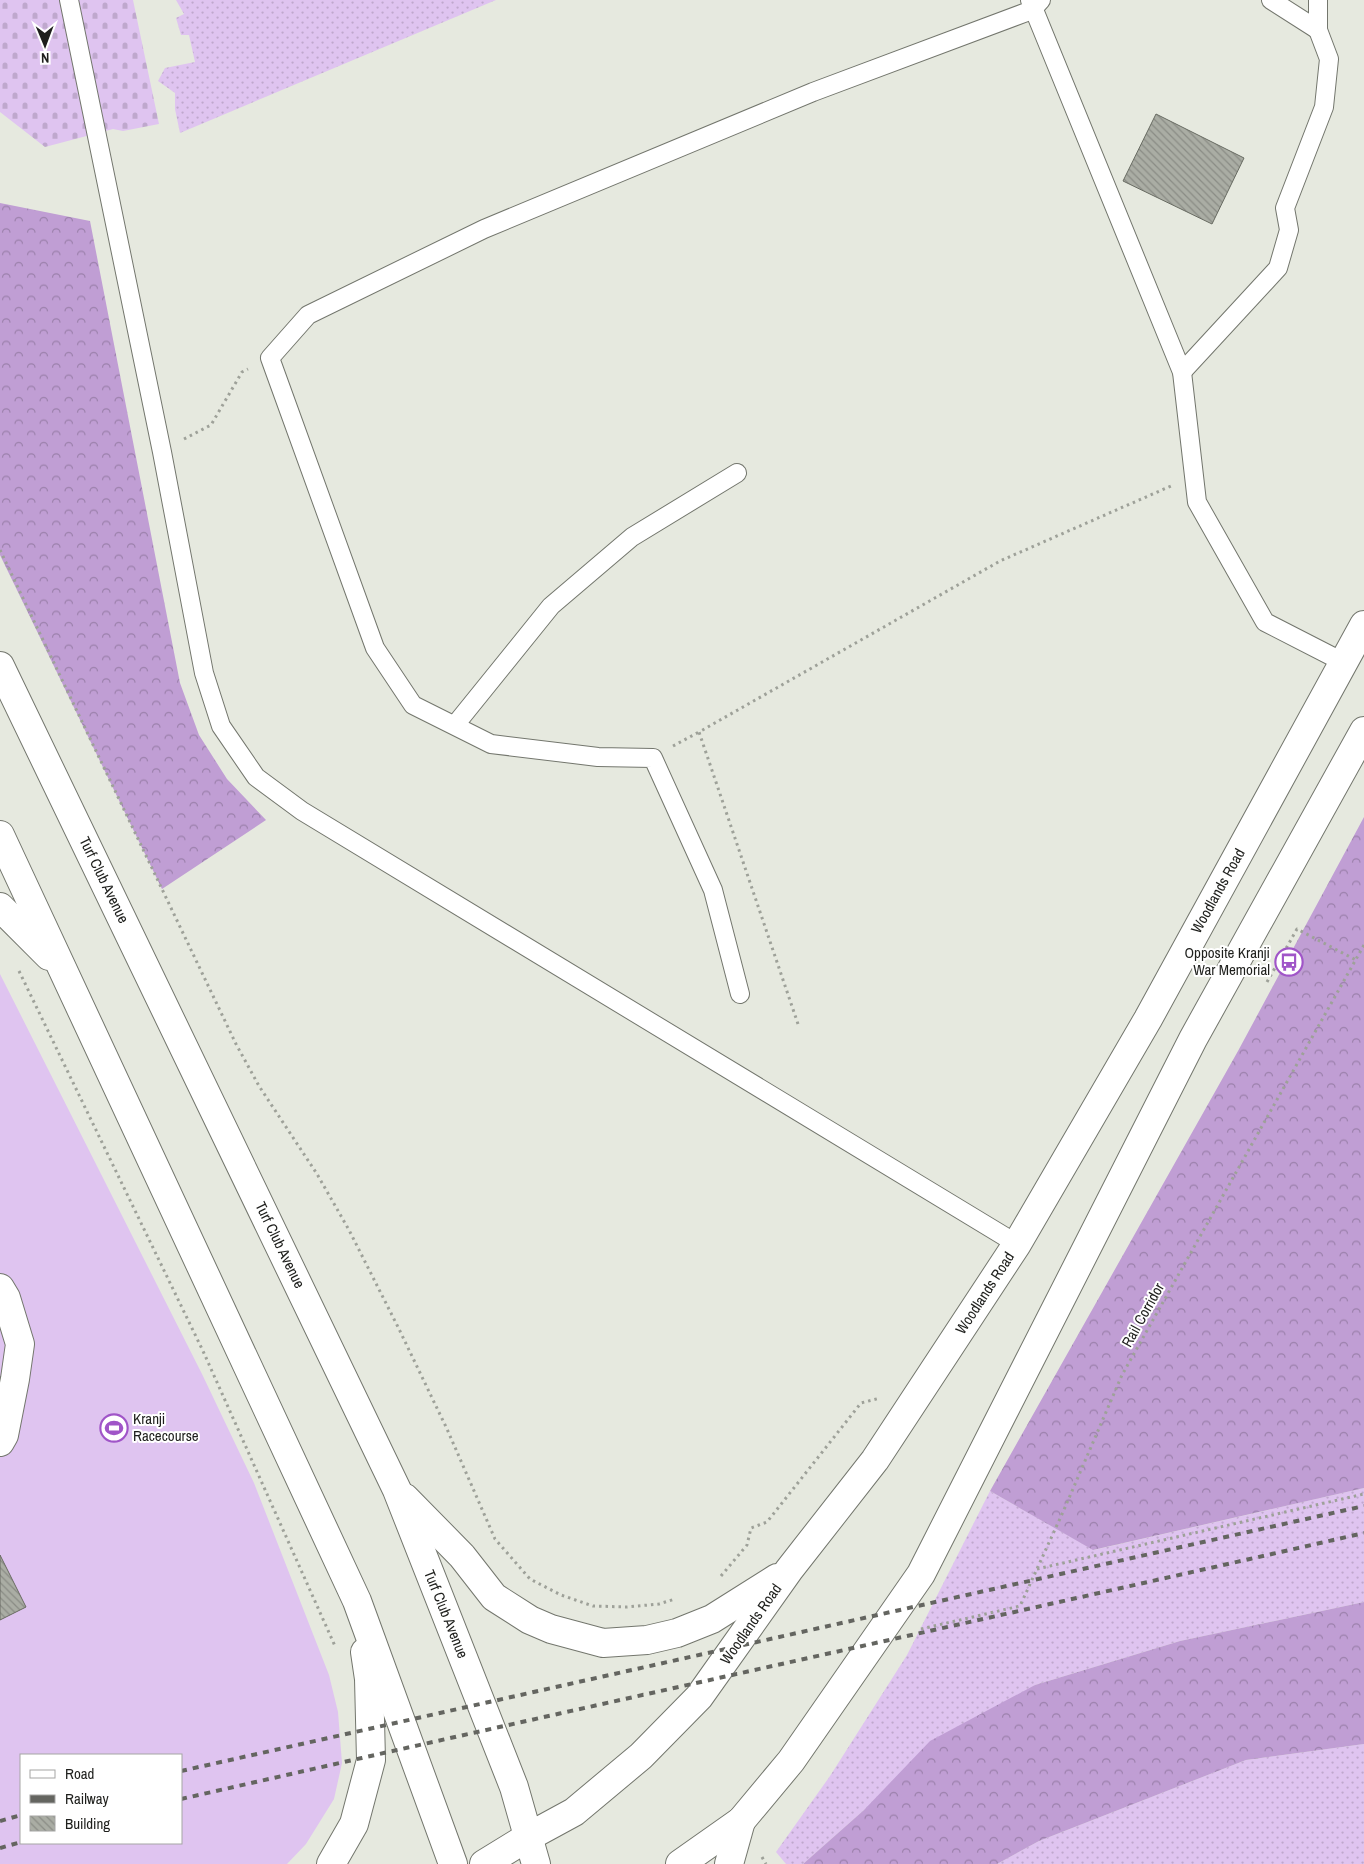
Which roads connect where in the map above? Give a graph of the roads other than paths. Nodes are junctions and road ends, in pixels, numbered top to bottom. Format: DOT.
graph roads {
  1 [pos="69,0"];
  2 [pos="1271,0"];
  3 [pos="1318,0"];
  4 [pos="1034,3"];
  5 [pos="1318,30"];
  6 [pos="1182,372"];
  7 [pos="737,473"];
  8 [pos="1364,624"];
  9 [pos="1344,662"];
  10 [pos="0,666"];
  11 [pos="454,725"];
  12 [pos="1364,730"];
  13 [pos="0,835"];
  14 [pos="0,907"];
  15 [pos="63,969"];
  16 [pos="740,994"];
  17 [pos="1017,1244"];
  18 [pos="0,1288"];
  19 [pos="2,1430"];
  20 [pos="397,1490"];
  21 [pos="789,1570"];
  22 [pos="357,1601"];
  23 [pos="741,1821"];
  24 [pos="528,1837"];
  25 [pos="332,1864"];
  26 [pos="453,1864"];
  27 [pos="484,1864"];
  28 [pos="536,1864"];
  29 [pos="680,1864"];
  30 [pos="729,1864"];
  1 -- 17 [label="lane"];
  2 -- 5 [label="lane"];
  3 -- 5 [label="lane"];
  4 -- 6 [label="lane"];
  4 -- 11 [label="lane"];
  5 -- 6 [label="lane"];
  6 -- 9 [label="lane"];
  7 -- 11 [label="lane"];
  8 -- 9 [label="main road, Woodlands Road"];
  9 -- 17 [label="main road, Woodlands Road"];
  10 -- 20 [label="main road, Turf Club Avenue"];
  11 -- 16 [label="lane"];
  12 -- 23 [label="main road"];
  13 -- 15 [label="main road"];
  14 -- 15 [label="main road"];
  15 -- 22 [label="main road"];
  17 -- 21 [label="main road, Woodlands Road"];
  18 -- 19 [label="main road"];
  20 -- 21 [label="main road"];
  20 -- 24 [label="main road, Turf Club Avenue"];
  21 -- 24 [label="main road, Woodlands Road"];
  22 -- 25 [label="main road"];
  22 -- 26 [label="main road"];
  23 -- 29 [label="main road"];
  23 -- 30 [label="main road"];
  24 -- 27 [label="main road, Woodlands Road"];
  24 -- 28 [label="main road, Turf Club Avenue"];
}
